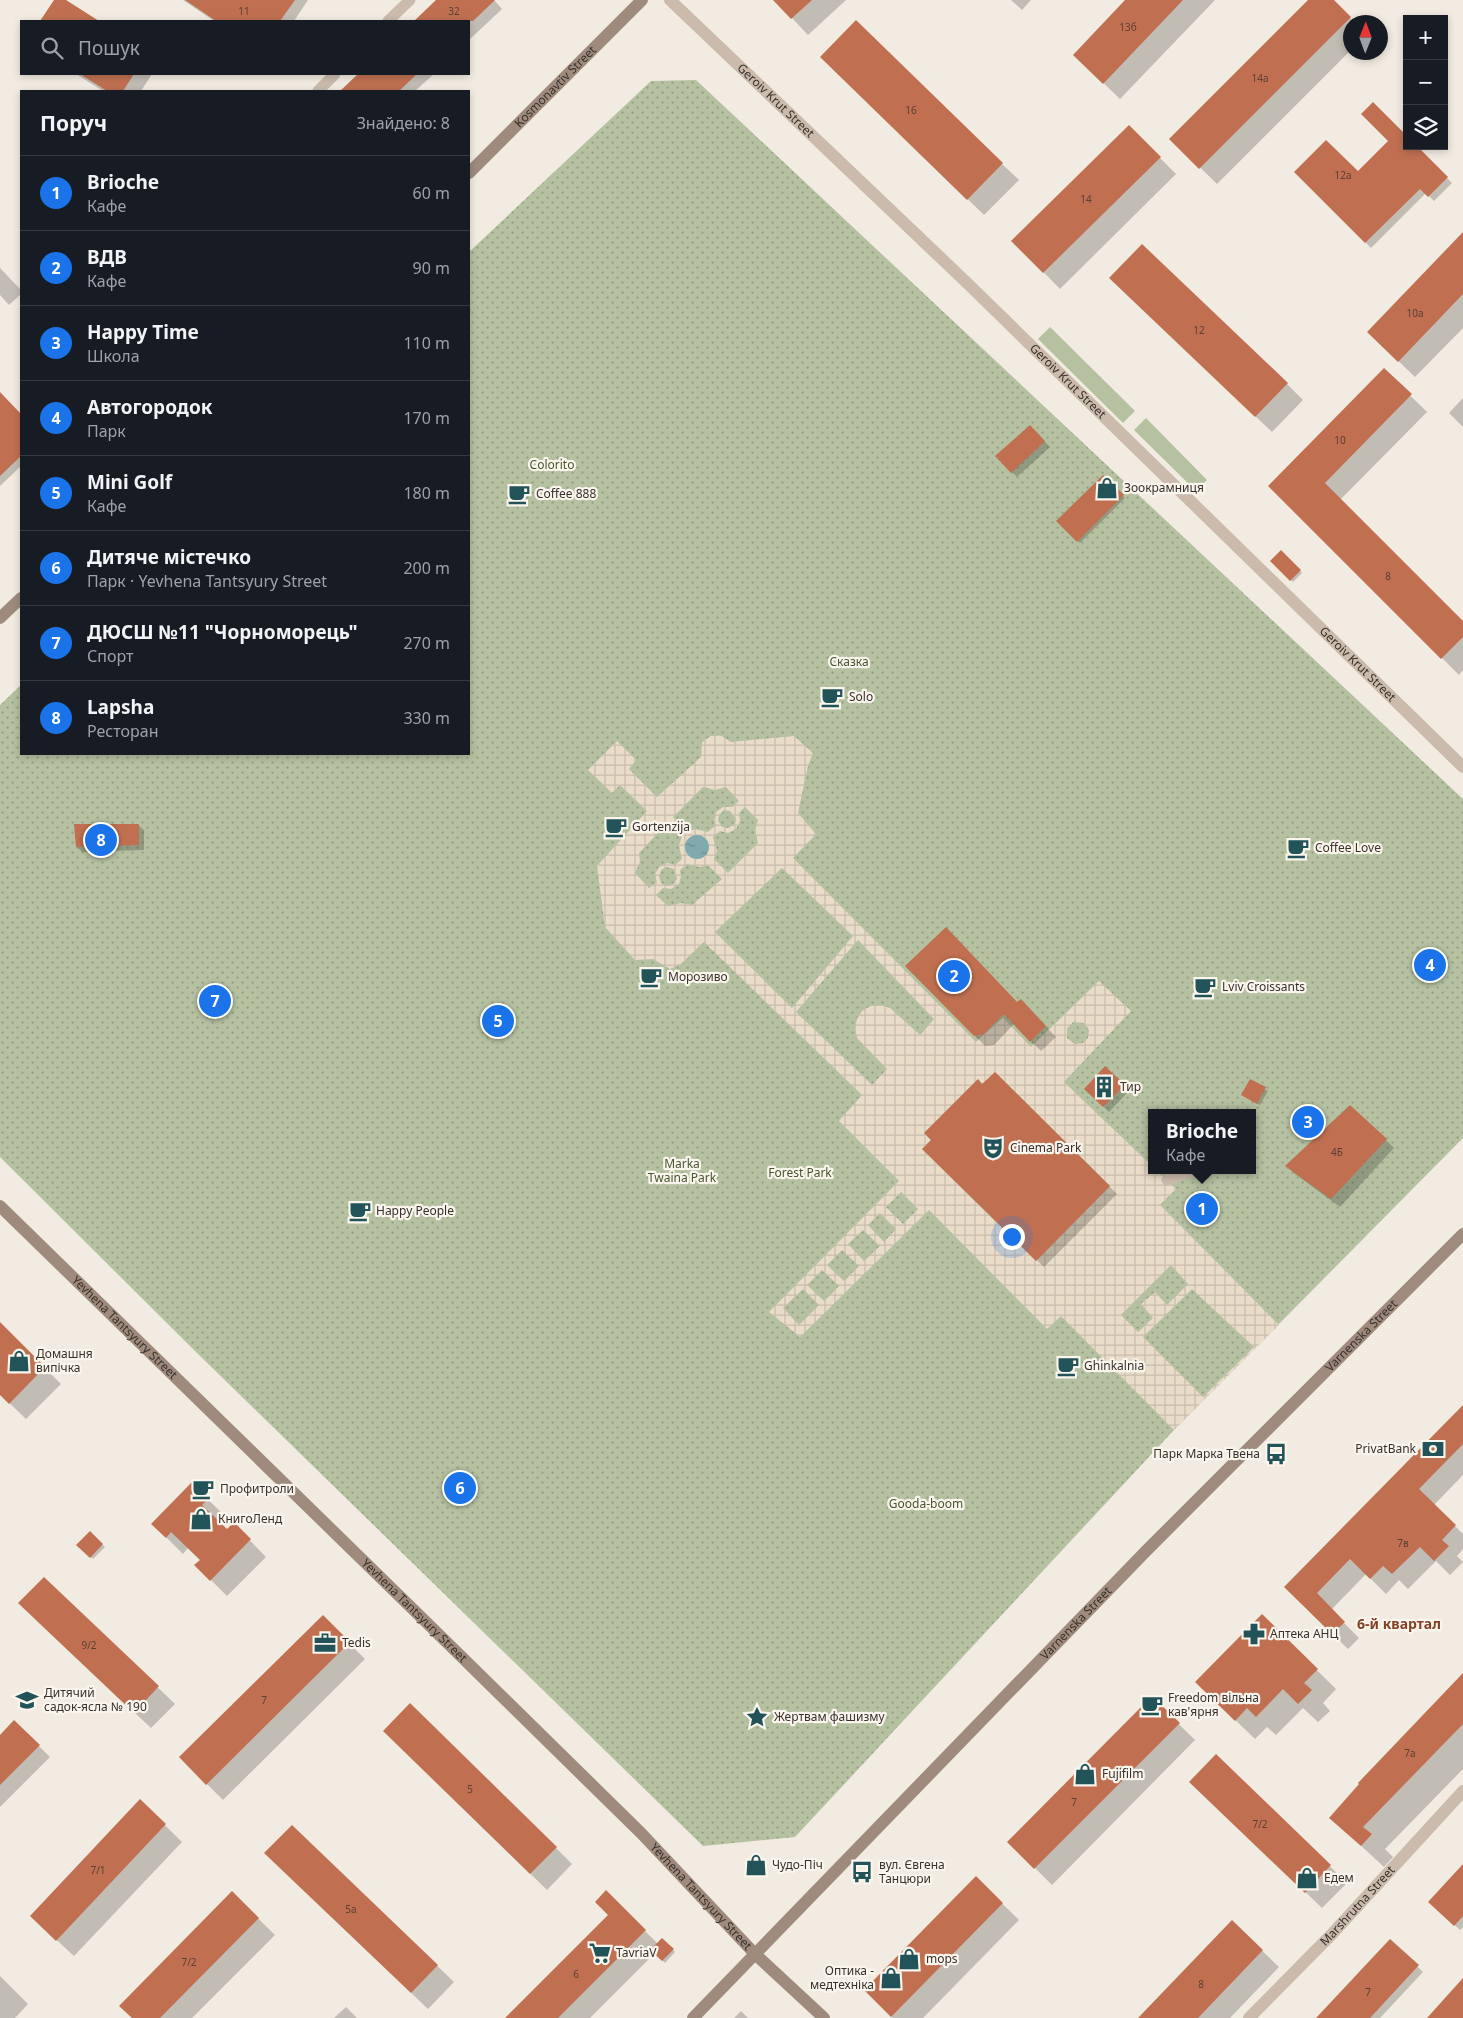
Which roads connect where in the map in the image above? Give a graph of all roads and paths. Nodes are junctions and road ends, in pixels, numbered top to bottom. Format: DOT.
graph roads {
  1 [pos="410,0"];
  2 [pos="642,0"];
  3 [pos="670,0"];
  4 [pos="389,20"];
  5 [pos="335,75"];
  6 [pos="319,90"];
  7 [pos="470,172"];
  8 [pos="20,599"];
  9 [pos="0,618"];
  10 [pos="1463,767"];
  11 [pos="1184,1174"];
  12 [pos="1167,1180"];
  13 [pos="0,1206"];
  14 [pos="1463,1234"];
  15 [pos="1463,1791"];
  16 [pos="755,1954"];
  17 [pos="692,2018"];
  18 [pos="824,2018"];
  19 [pos="1249,2018"];
  1 -- 4 [label="lane"];
  2 -- 7 [label="street, Kosmonavtiv Street"];
  3 -- 10 [label="street, Geroiv Krut Street"];
  5 -- 6 [label="lane"];
  8 -- 9 [label="street"];
  11 -- 12 [label="lane"];
  13 -- 16 [label="street, Yevhena Tantsyury Street"];
  14 -- 16 [label="street, Varnenska Street"];
  15 -- 19 [label="street, Marshrutna Street"];
  16 -- 17 [label="street, Varnenska Street"];
  16 -- 18 [label="street, Yevhena Tantsyury Street"];
}
